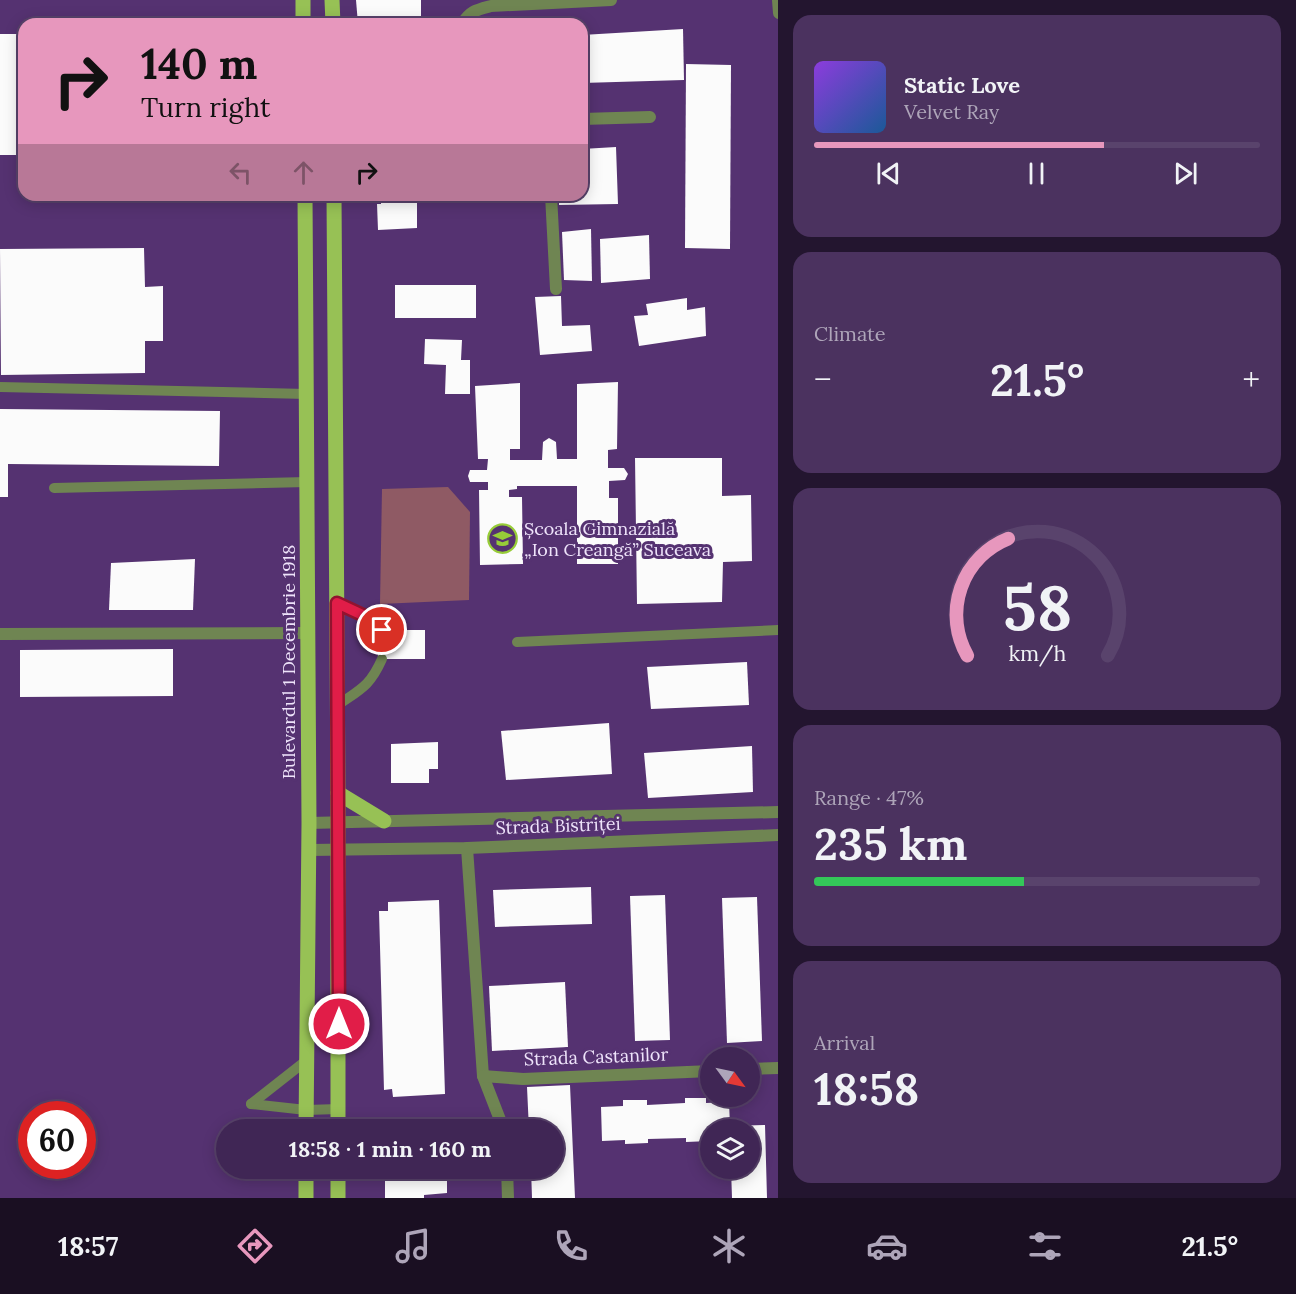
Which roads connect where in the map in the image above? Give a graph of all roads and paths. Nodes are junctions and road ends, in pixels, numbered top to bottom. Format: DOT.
graph roads {
  1 [pos="303,0"];
  2 [pos="333,0"];
  3 [pos="611,0"];
  4 [pos="778,0"];
  5 [pos="530,2"];
  6 [pos="778,13"];
  7 [pos="303,18"];
  8 [pos="333,18"];
  9 [pos="466,18"];
  10 [pos="650,117"];
  11 [pos="588,119"];
  12 [pos="305,201"];
  13 [pos="334,201"];
  14 [pos="551,201"];
  15 [pos="556,288"];
  16 [pos="0,387"];
  17 [pos="307,394"];
  18 [pos="307,482"];
  19 [pos="54,488"];
  20 [pos="337,603"];
  21 [pos="382,630"];
  22 [pos="778,630"];
  23 [pos="308,633"];
  24 [pos="0,634"];
  25 [pos="517,642"];
  26 [pos="382,659"];
  27 [pos="338,705"];
  28 [pos="338,794"];
  29 [pos="778,813"];
  30 [pos="384,821"];
  31 [pos="309,823"];
  32 [pos="338,823"];
  33 [pos="778,834"];
  34 [pos="467,848"];
  35 [pos="309,850"];
  36 [pos="338,850"];
  37 [pos="307,1060"];
  38 [pos="778,1068"];
  39 [pos="760,1069"];
  40 [pos="700,1071"];
  41 [pos="483,1076"];
  42 [pos="339,1109"];
  43 [pos="306,1110"];
  44 [pos="306,1119"];
  45 [pos="339,1119"];
  46 [pos="500,1119"];
  47 [pos="306,1179"];
  48 [pos="338,1179"];
  49 [pos="507,1179"];
  50 [pos="306,1198"];
  51 [pos="338,1198"];
  52 [pos="508,1198"];
  1 -- 7 [label="main road"];
  2 -- 8 [label="main road"];
  3 -- 5 [label="street"];
  4 -- 6 [label="street"];
  5 -- 9 [label="street"];
  10 -- 11 [label="street"];
  12 -- 17 [label="main road, Bulevardul 1 Decembrie 1918"];
  13 -- 20 [label="main road"];
  14 -- 15 [label="street"];
  16 -- 17 [label="lane"];
  17 -- 18 [label="main road, Bulevardul 1 Decembrie 1918"];
  18 -- 19 [label="lane"];
  18 -- 23 [label="main road, Bulevardul 1 Decembrie 1918"];
  20 -- 21 [label="lane"];
  20 -- 27 [label="main road"];
  22 -- 25 [label="lane"];
  23 -- 24 [label="street"];
  23 -- 31 [label="main road, Bulevardul 1 Decembrie 1918"];
  26 -- 27 [label="lane"];
  27 -- 28 [label="main road"];
  28 -- 30 [label="main road"];
  28 -- 32 [label="main road"];
  29 -- 30 [label="street, Strada Bistriței"];
  29 -- 33 [label="street"];
  30 -- 32 [label="street, Strada Bistriței"];
  31 -- 32 [label="street, Strada Bistriței"];
  31 -- 35 [label="main road, Bulevardul 1 Decembrie 1918"];
  32 -- 36 [label="main road"];
  33 -- 34 [label="street, Strada Bistriței"];
  34 -- 36 [label="street, Strada Bistriței"];
  34 -- 41 [label="street"];
  35 -- 36 [label="street, Strada Bistriței"];
  35 -- 37 [label="main road, Bulevardul 1 Decembrie 1918"];
  36 -- 42 [label="main road"];
  37 -- 43 [label="main road, Bulevardul 1 Decembrie 1918"];
  37 -- 43 [label="lane"];
  38 -- 39 [label="street"];
  40 -- 41 [label="street, Strada Castanilor"];
  41 -- 46 [label="street"];
  42 -- 43 [label="lane"];
  42 -- 45 [label="main road"];
  43 -- 44 [label="main road, Bulevardul 1 Decembrie 1918"];
  47 -- 50 [label="main road"];
  48 -- 51 [label="main road"];
  49 -- 52 [label="street"];
}
